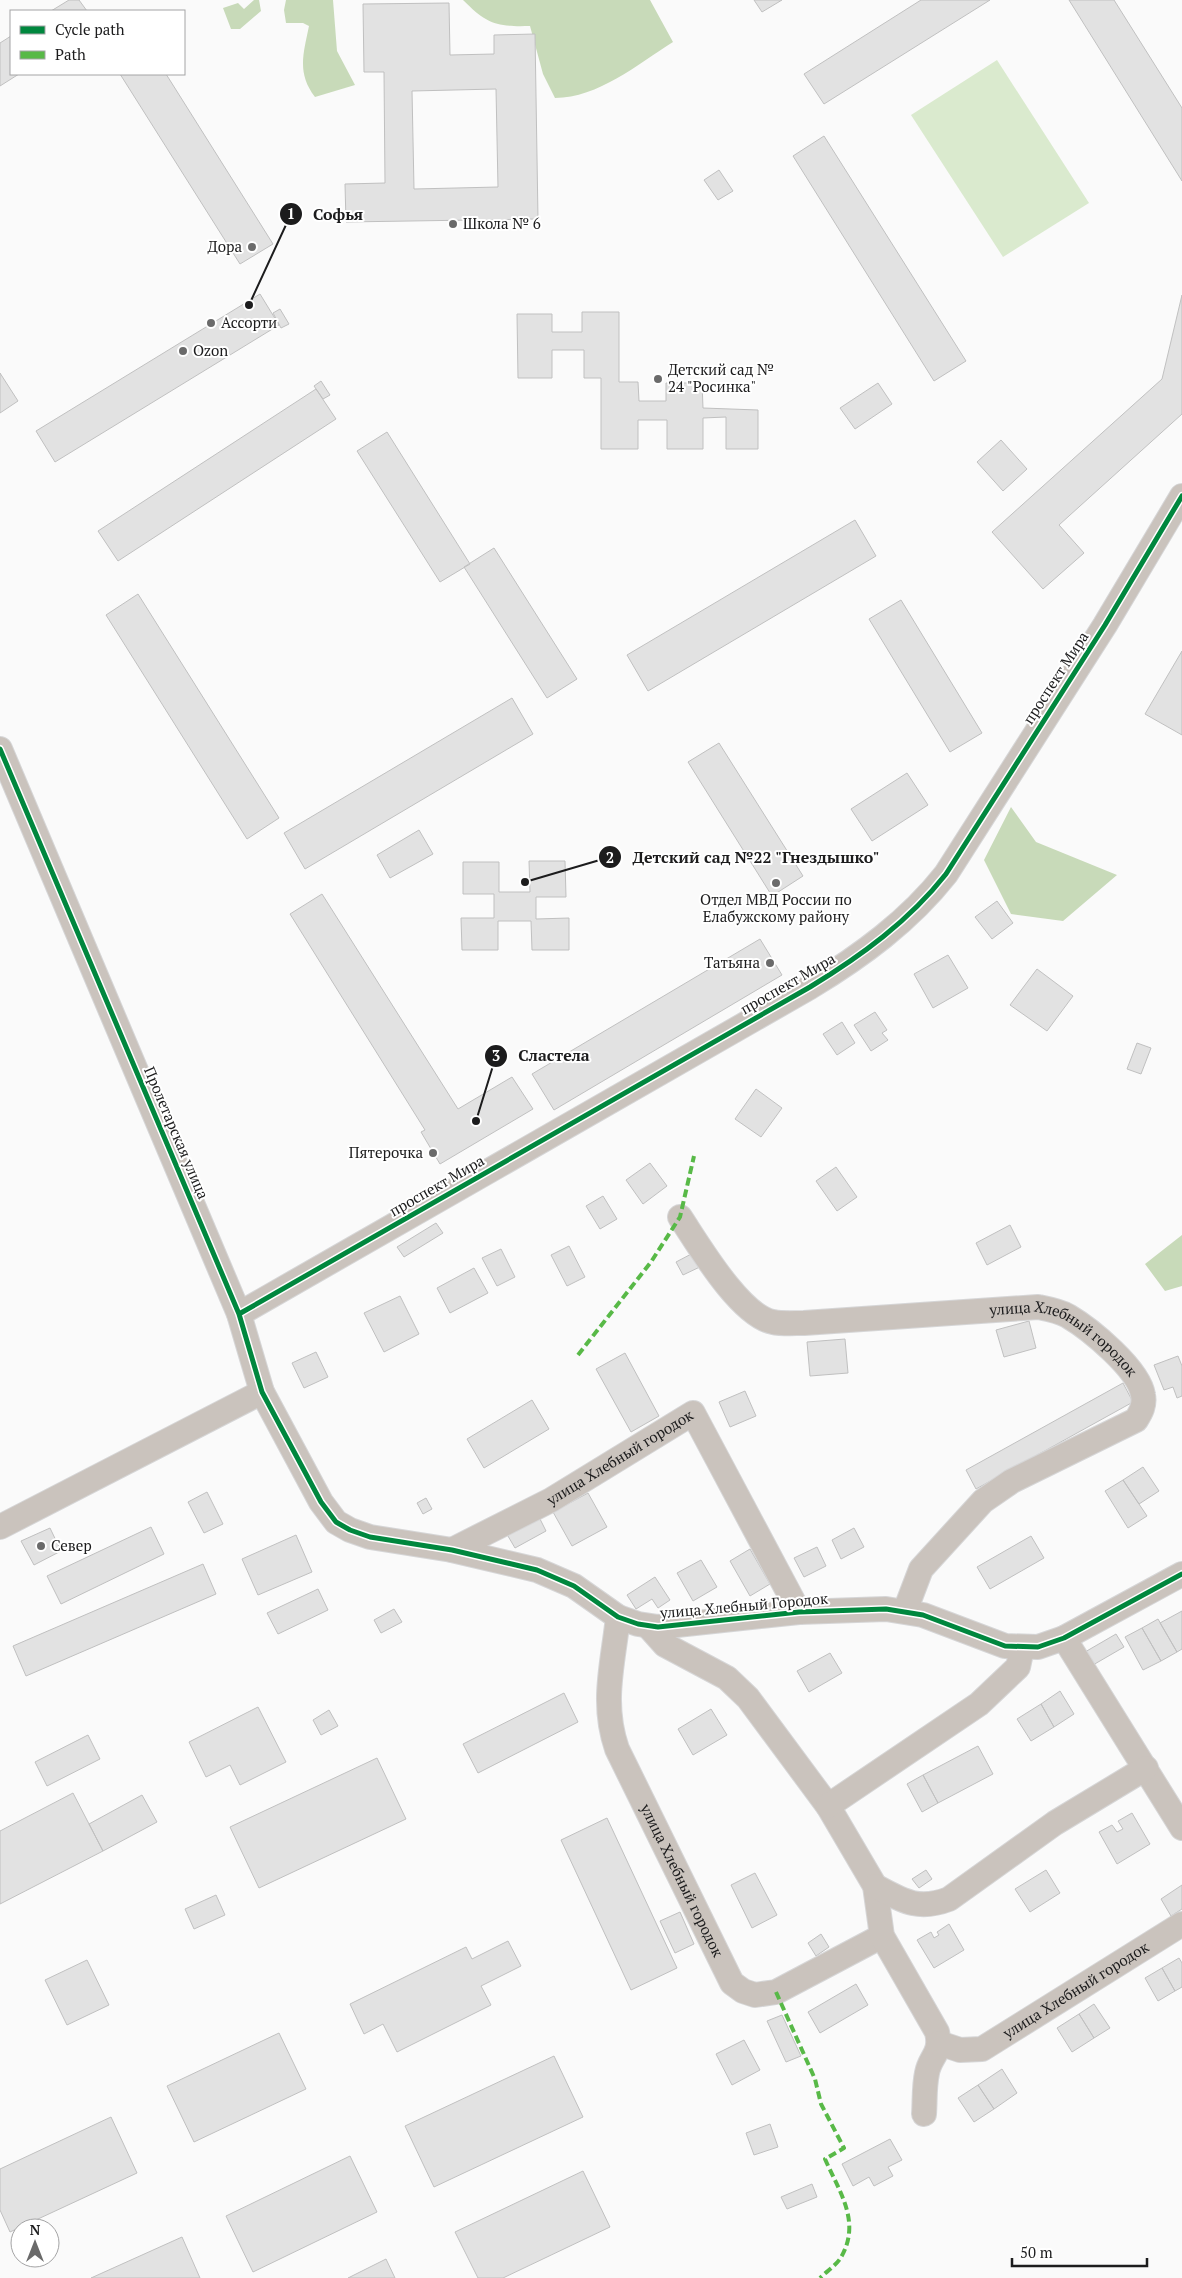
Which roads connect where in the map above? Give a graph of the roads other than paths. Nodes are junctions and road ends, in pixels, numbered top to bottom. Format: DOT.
graph roads {
  1 [pos="1182,496"];
  2 [pos="0,749"];
  3 [pos="680,1217"];
  4 [pos="238,1314"];
  5 [pos="262,1392"];
  6 [pos="336,1522"];
  7 [pos="0,1527"];
  8 [pos="452,1550"];
  9 [pos="1182,1574"];
  10 [pos="905,1611"];
  11 [pos="799,1612"];
  12 [pos="618,1617"];
  13 [pos="648,1626"];
  14 [pos="1064,1638"];
  15 [pos="1022,1648"];
  16 [pos="1146,1768"];
  17 [pos="828,1806"];
  18 [pos="1182,1828"];
  19 [pos="875,1886"];
  20 [pos="1182,1924"];
  21 [pos="882,1936"];
  22 [pos="940,2042"];
  23 [pos="924,2114"];
  1 -- 4 [label="street, проспект Мира"];
  2 -- 4 [label="street, Пролетарская улица"];
  3 -- 10 [label="street, улица Хлебный городок"];
  4 -- 5 [label="street, Пролетарская улица"];
  5 -- 6 [label="street, Пролетарская улица"];
  5 -- 7 [label="street"];
  6 -- 8 [label="street, улица Хлебный Городок"];
  8 -- 11 [label="street, улица Хлебный городок"];
  8 -- 12 [label="street, улица Хлебный Городок"];
  9 -- 14 [label="street, улица Хлебный Городок"];
  10 -- 11 [label="street, улица Хлебный Городок"];
  10 -- 15 [label="street, улица Хлебный Городок"];
  11 -- 13 [label="street, улица Хлебный Городок"];
  12 -- 13 [label="street, улица Хлебный Городок"];
  12 -- 21 [label="street, улица Хлебный городок"];
  13 -- 17 [label="street, улица Хлебный городок"];
  14 -- 15 [label="street, улица Хлебный Городок"];
  14 -- 16 [label="street"];
  15 -- 17 [label="street"];
  16 -- 18 [label="street"];
  16 -- 19 [label="street"];
  17 -- 19 [label="street, улица Хлебный городок"];
  19 -- 21 [label="street, улица Хлебный городок"];
  20 -- 22 [label="street, улица Хлебный городок"];
  21 -- 22 [label="street, улица Хлебный городок"];
  22 -- 23 [label="street"];
}
